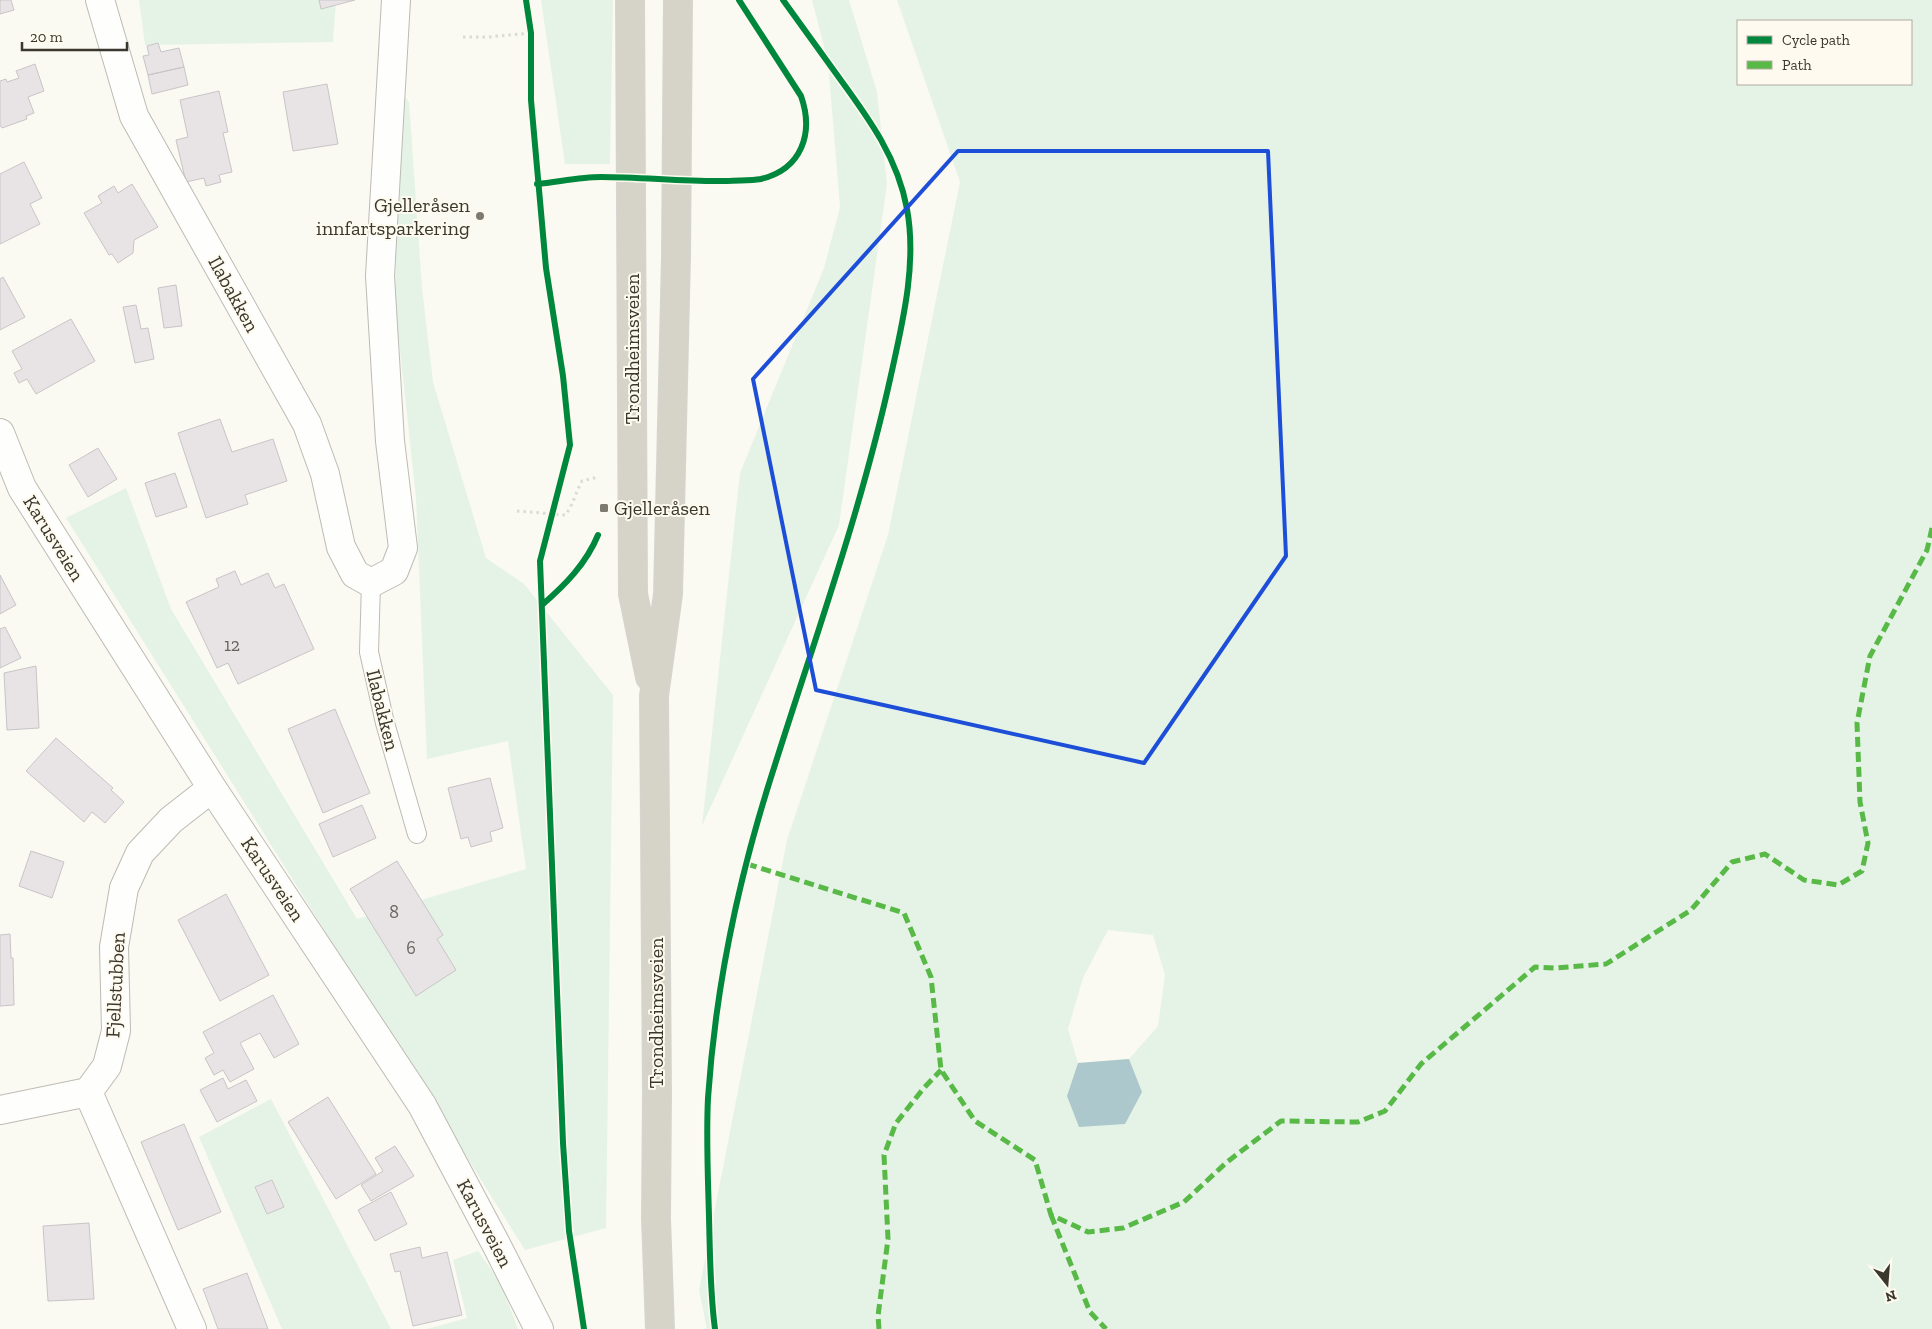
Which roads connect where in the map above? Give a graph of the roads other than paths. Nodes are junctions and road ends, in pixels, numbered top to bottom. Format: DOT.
graph roads {
  1 [pos="100,0"];
  2 [pos="396,0"];
  3 [pos="630,0"];
  4 [pos="678,0"];
  5 [pos="0,433"];
  6 [pos="371,583"];
  7 [pos="654,696"];
  8 [pos="212,788"];
  9 [pos="417,834"];
  10 [pos="88,1092"];
  11 [pos="0,1110"];
  12 [pos="192,1329"];
  13 [pos="539,1329"];
  14 [pos="660,1329"];
  1 -- 6 [label="street, Ilabakken"];
  2 -- 6 [label="street"];
  3 -- 7 [label="highway, Trondheimsveien"];
  4 -- 7 [label="highway, Trondheimsveien"];
  5 -- 8 [label="street, Karusveien"];
  6 -- 9 [label="lane, Ilabakken"];
  7 -- 14 [label="highway, Trondheimsveien"];
  8 -- 10 [label="street, Fjellstubben"];
  8 -- 13 [label="street, Karusveien"];
  10 -- 11 [label="street"];
  10 -- 12 [label="street"];
}
